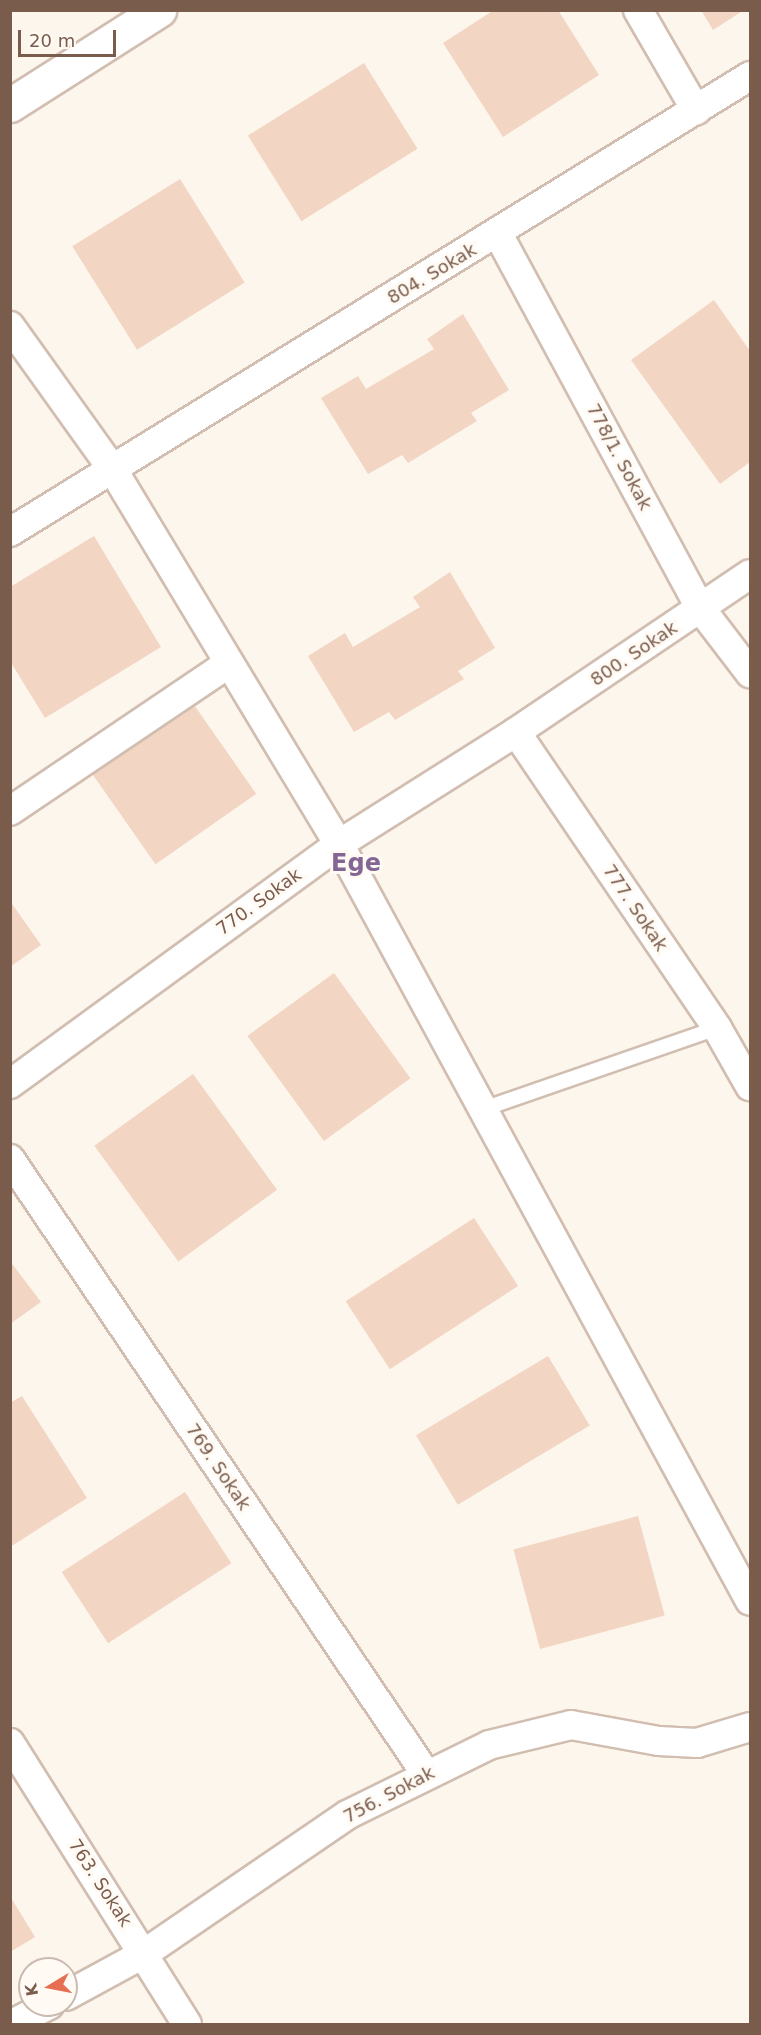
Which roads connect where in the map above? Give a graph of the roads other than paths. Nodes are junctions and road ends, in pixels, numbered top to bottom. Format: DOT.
graph roads {
  1 [pos="159,10"];
  2 [pos="638,10"];
  3 [pos="750,76"];
  4 [pos="10,105"];
  5 [pos="696,110"];
  6 [pos="498,234"];
  7 [pos="10,326"];
  8 [pos="112,470"];
  9 [pos="10,532"];
  10 [pos="750,574"];
  11 [pos="701,609"];
  12 [pos="228,664"];
  13 [pos="750,673"];
  14 [pos="516,732"];
  15 [pos="10,811"];
  16 [pos="339,844"];
  17 [pos="717,1028"];
  18 [pos="10,1084"];
  19 [pos="750,1086"];
  20 [pos="483,1109"];
  21 [pos="10,1160"];
  22 [pos="750,1601"];
  23 [pos="750,1727"];
  24 [pos="10,1743"];
  25 [pos="426,1774"];
  26 [pos="145,1953"];
  27 [pos="78,1989"];
  28 [pos="27,2017"];
  29 [pos="12,2025"];
  30 [pos="187,2025"];
  1 -- 4 [label="main road"];
  2 -- 5 [label="street"];
  3 -- 5 [label="street, 804. Sokak"];
  5 -- 6 [label="street, 804. Sokak"];
  6 -- 8 [label="street, 804. Sokak"];
  6 -- 11 [label="street, 778/1. Sokak"];
  7 -- 8 [label="street"];
  8 -- 9 [label="street, 804. Sokak"];
  8 -- 12 [label="street"];
  10 -- 11 [label="street, 800. Sokak"];
  11 -- 13 [label="street, 778/1. Sokak"];
  11 -- 14 [label="street, 800. Sokak"];
  12 -- 15 [label="street"];
  12 -- 16 [label="street"];
  14 -- 16 [label="street, 770. Sokak"];
  14 -- 17 [label="street, 777. Sokak"];
  16 -- 18 [label="street, 770. Sokak"];
  16 -- 20 [label="street"];
  17 -- 19 [label="street, 777. Sokak"];
  17 -- 20 [label="lane"];
  20 -- 22 [label="street"];
  21 -- 25 [label="street, 769. Sokak"];
  23 -- 25 [label="street, 756. Sokak"];
  24 -- 26 [label="street, 763. Sokak"];
  25 -- 26 [label="street, 756. Sokak"];
  26 -- 27 [label="street, 756. Sokak"];
  26 -- 30 [label="street, 763. Sokak"];
  28 -- 29 [label="street"];
}
